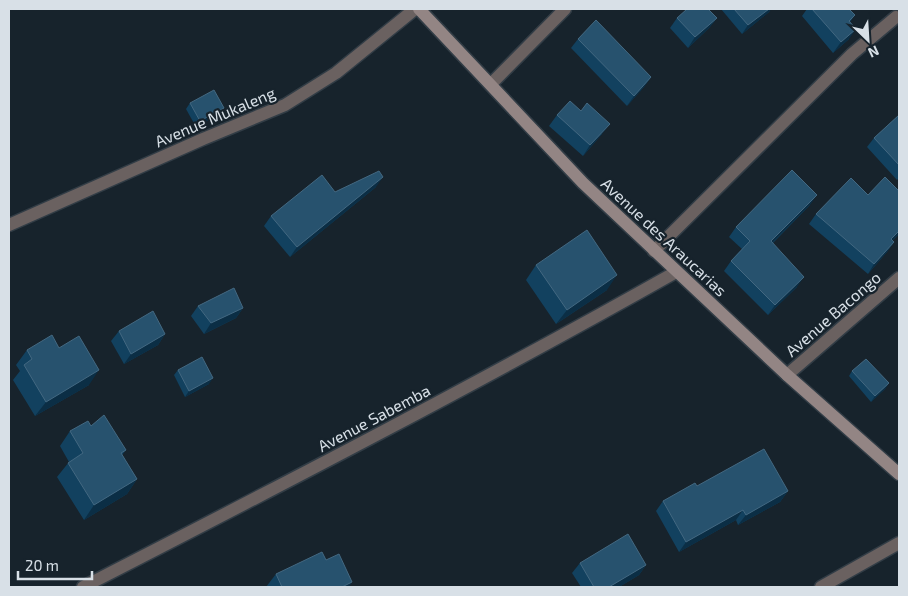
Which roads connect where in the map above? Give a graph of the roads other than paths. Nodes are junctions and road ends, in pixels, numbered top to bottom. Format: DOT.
graph roads {
  1 [pos="415,9"];
  2 [pos="419,9"];
  3 [pos="565,9"];
  4 [pos="896,17"];
  5 [pos="490,84"];
  6 [pos="9,225"];
  7 [pos="654,250"];
  8 [pos="676,272"];
  9 [pos="899,278"];
  10 [pos="787,375"];
  11 [pos="899,474"];
  12 [pos="899,543"];
  13 [pos="83,587"];
  14 [pos="821,587"];
  1 -- 6 [label="street, Avenue Mukaleng"];
  2 -- 5 [label="street, Avenue des Araucarias"];
  3 -- 5 [label="street"];
  4 -- 7 [label="street"];
  5 -- 7 [label="street, Avenue des Araucarias"];
  7 -- 8 [label="street, Avenue des Araucarias"];
  8 -- 10 [label="street, Avenue des Araucarias"];
  8 -- 13 [label="street, Avenue Sabemba"];
  9 -- 10 [label="street, Avenue Bacongo"];
  10 -- 11 [label="street, Avenue des Araucarias"];
  12 -- 14 [label="street"];
}
